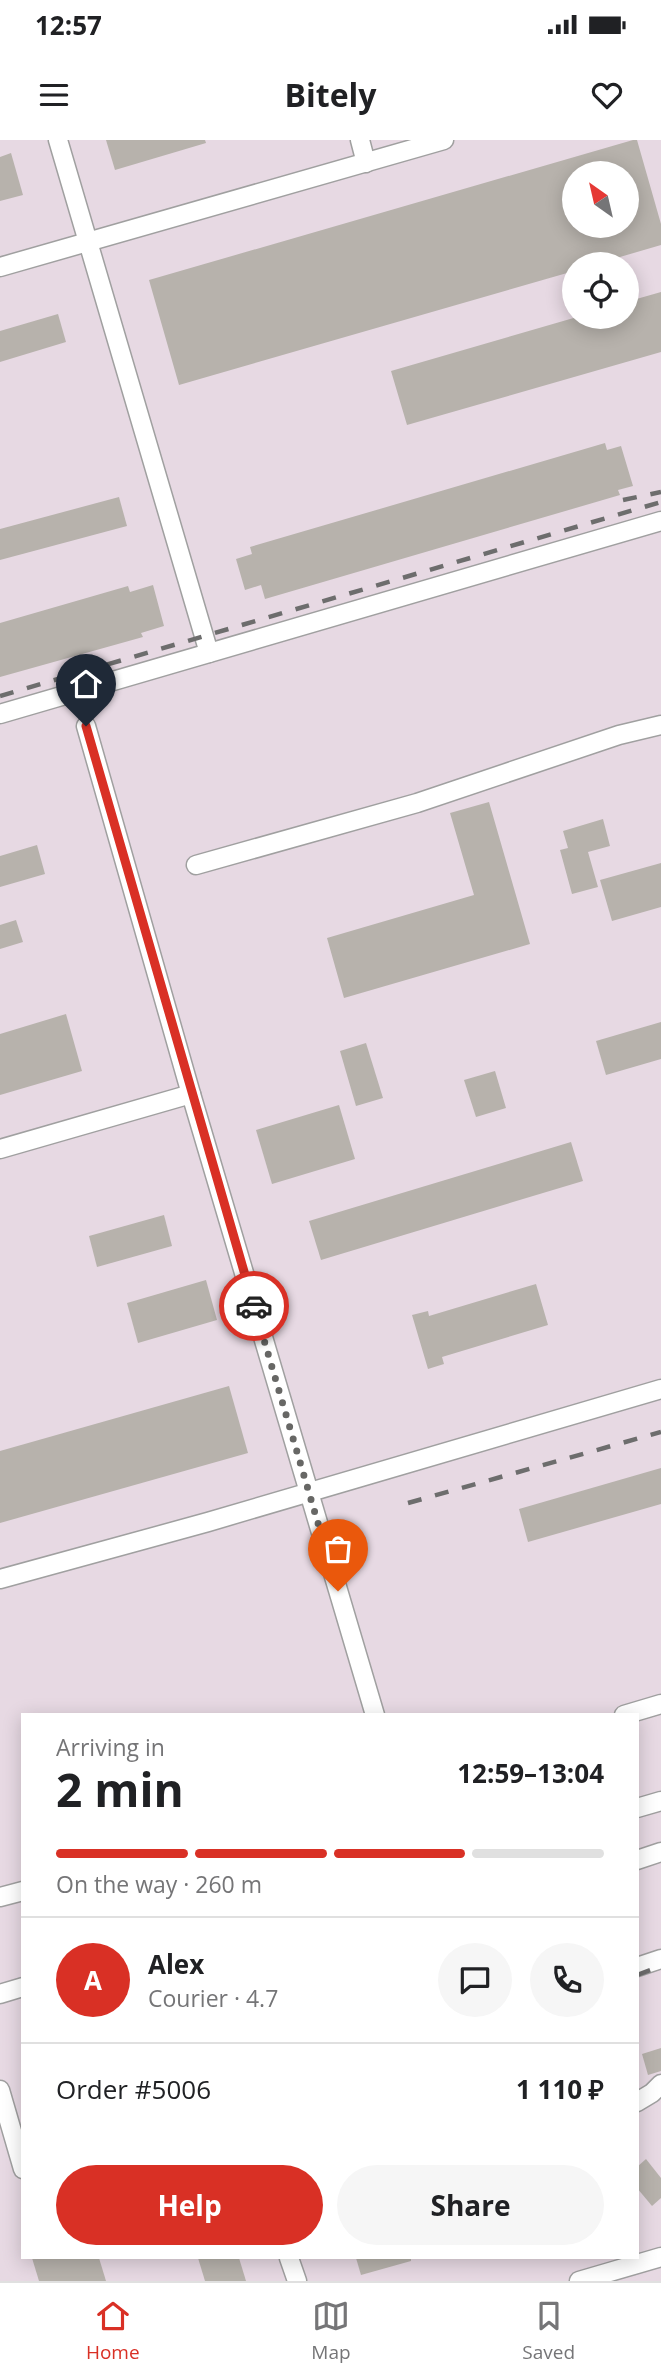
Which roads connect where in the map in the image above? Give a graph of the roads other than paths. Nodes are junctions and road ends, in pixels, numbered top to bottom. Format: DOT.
graph roads {
  1 [pos="58,140"];
  2 [pos="360,140"];
  3 [pos="444,140"];
  4 [pos="366,163"];
  5 [pos="89,241"];
  6 [pos="0,267"];
  7 [pos="661,521"];
  8 [pos="209,653"];
  9 [pos="0,714"];
  10 [pos="661,725"];
  11 [pos="86,726"];
  12 [pos="196,865"];
  13 [pos="191,1094"];
  14 [pos="0,1149"];
  15 [pos="661,1389"];
  16 [pos="308,1493"];
  17 [pos="0,1579"];
  18 [pos="661,1704"];
  19 [pos="374,1713"];
  20 [pos="631,1713"];
  21 [pos="661,1801"];
  22 [pos="639,1807"];
  23 [pos="661,1852"];
  24 [pos="639,1859"];
  25 [pos="21,1892"];
  26 [pos="0,1897"];
  27 [pos="661,1959"];
  28 [pos="639,1967"];
  29 [pos="21,1988"];
  30 [pos="0,1994"];
  31 [pos="661,2084"];
  32 [pos="0,2090"];
  33 [pos="639,2101"];
  34 [pos="21,2162"];
  35 [pos="661,2258"];
  36 [pos="289,2259"];
  37 [pos="297,2281"];
  38 [pos="579,2281"];
  1 -- 5 [label="street"];
  2 -- 4 [label="street"];
  3 -- 4 [label="street"];
  4 -- 5 [label="street"];
  5 -- 6 [label="street"];
  5 -- 8 [label="street"];
  7 -- 8 [label="street"];
  8 -- 9 [label="street"];
  10 -- 12 [label="street"];
  11 -- 13 [label="street"];
  13 -- 14 [label="street"];
  13 -- 16 [label="street"];
  15 -- 16 [label="street"];
  16 -- 17 [label="street"];
  16 -- 19 [label="street"];
  18 -- 20 [label="street"];
  21 -- 22 [label="street"];
  23 -- 24 [label="street"];
  25 -- 26 [label="street"];
  27 -- 28 [label="street"];
  29 -- 30 [label="street"];
  31 -- 33 [label="street"];
  32 -- 34 [label="street"];
  35 -- 38 [label="street"];
  36 -- 37 [label="street"];
}
